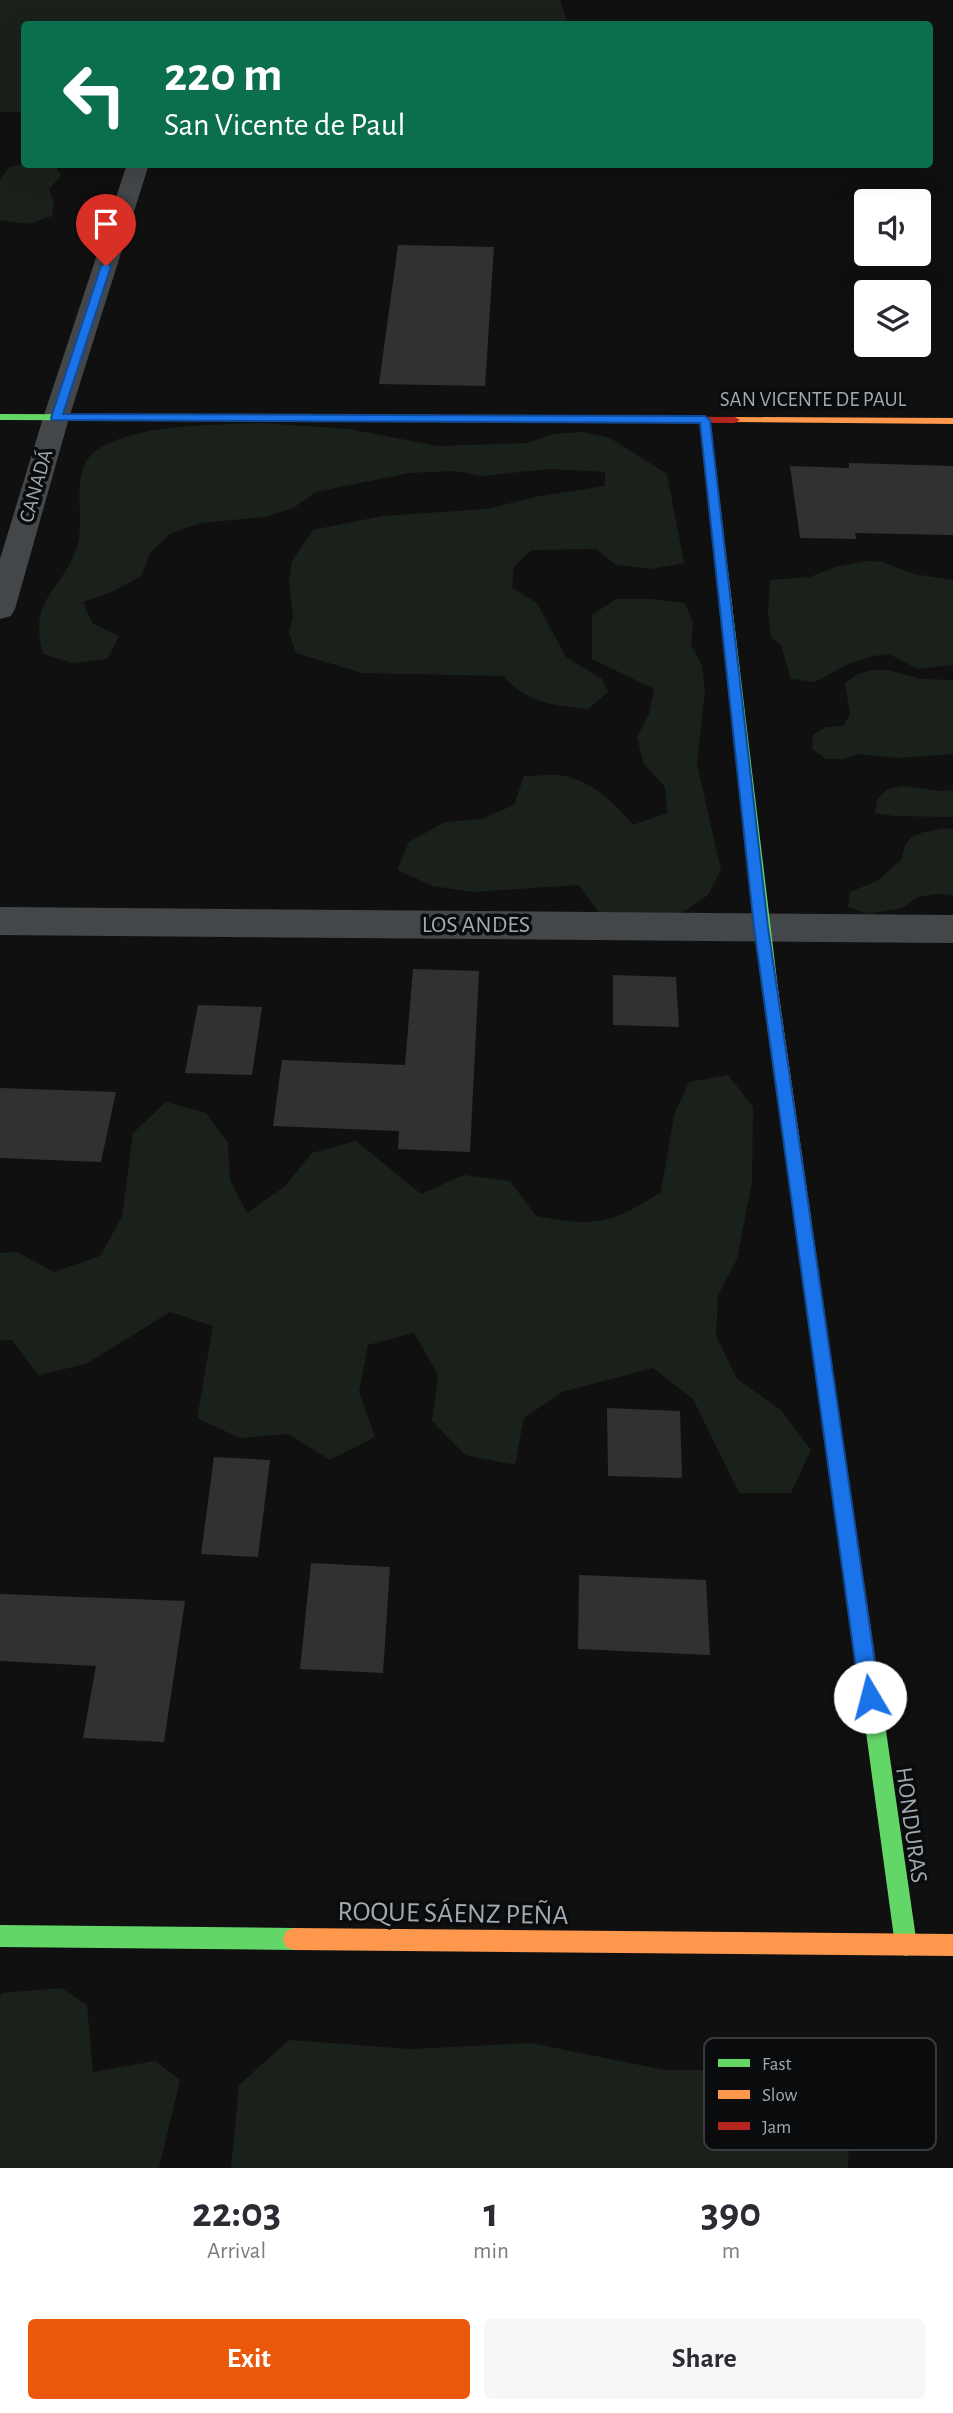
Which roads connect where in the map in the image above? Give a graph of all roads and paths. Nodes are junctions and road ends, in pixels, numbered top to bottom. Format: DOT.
graph roads {
  1 [pos="137,168"];
  2 [pos="0,417"];
  3 [pos="56,418"];
  4 [pos="705,420"];
  5 [pos="953,421"];
  6 [pos="0,609"];
  7 [pos="0,921"];
  8 [pos="761,927"];
  9 [pos="953,929"];
  10 [pos="0,1936"];
  11 [pos="905,1945"];
  12 [pos="953,1945"];
  1 -- 3 [label="street, CANADÁ"];
  2 -- 3 [label="street, SAN VICENTE DE PAUL"];
  3 -- 4 [label="street, SAN VICENTE DE PAUL"];
  3 -- 6 [label="street, CANADÁ"];
  4 -- 5 [label="street, SAN VICENTE DE PAUL"];
  4 -- 8 [label="street, HONDURAS"];
  7 -- 8 [label="street, LOS ANDES"];
  8 -- 9 [label="street, LOS ANDES"];
  8 -- 11 [label="street, HONDURAS"];
  10 -- 11 [label="street, ROQUE SÁENZ PEÑA"];
  11 -- 12 [label="street, ROQUE SÁENZ PEÑA"];
}
